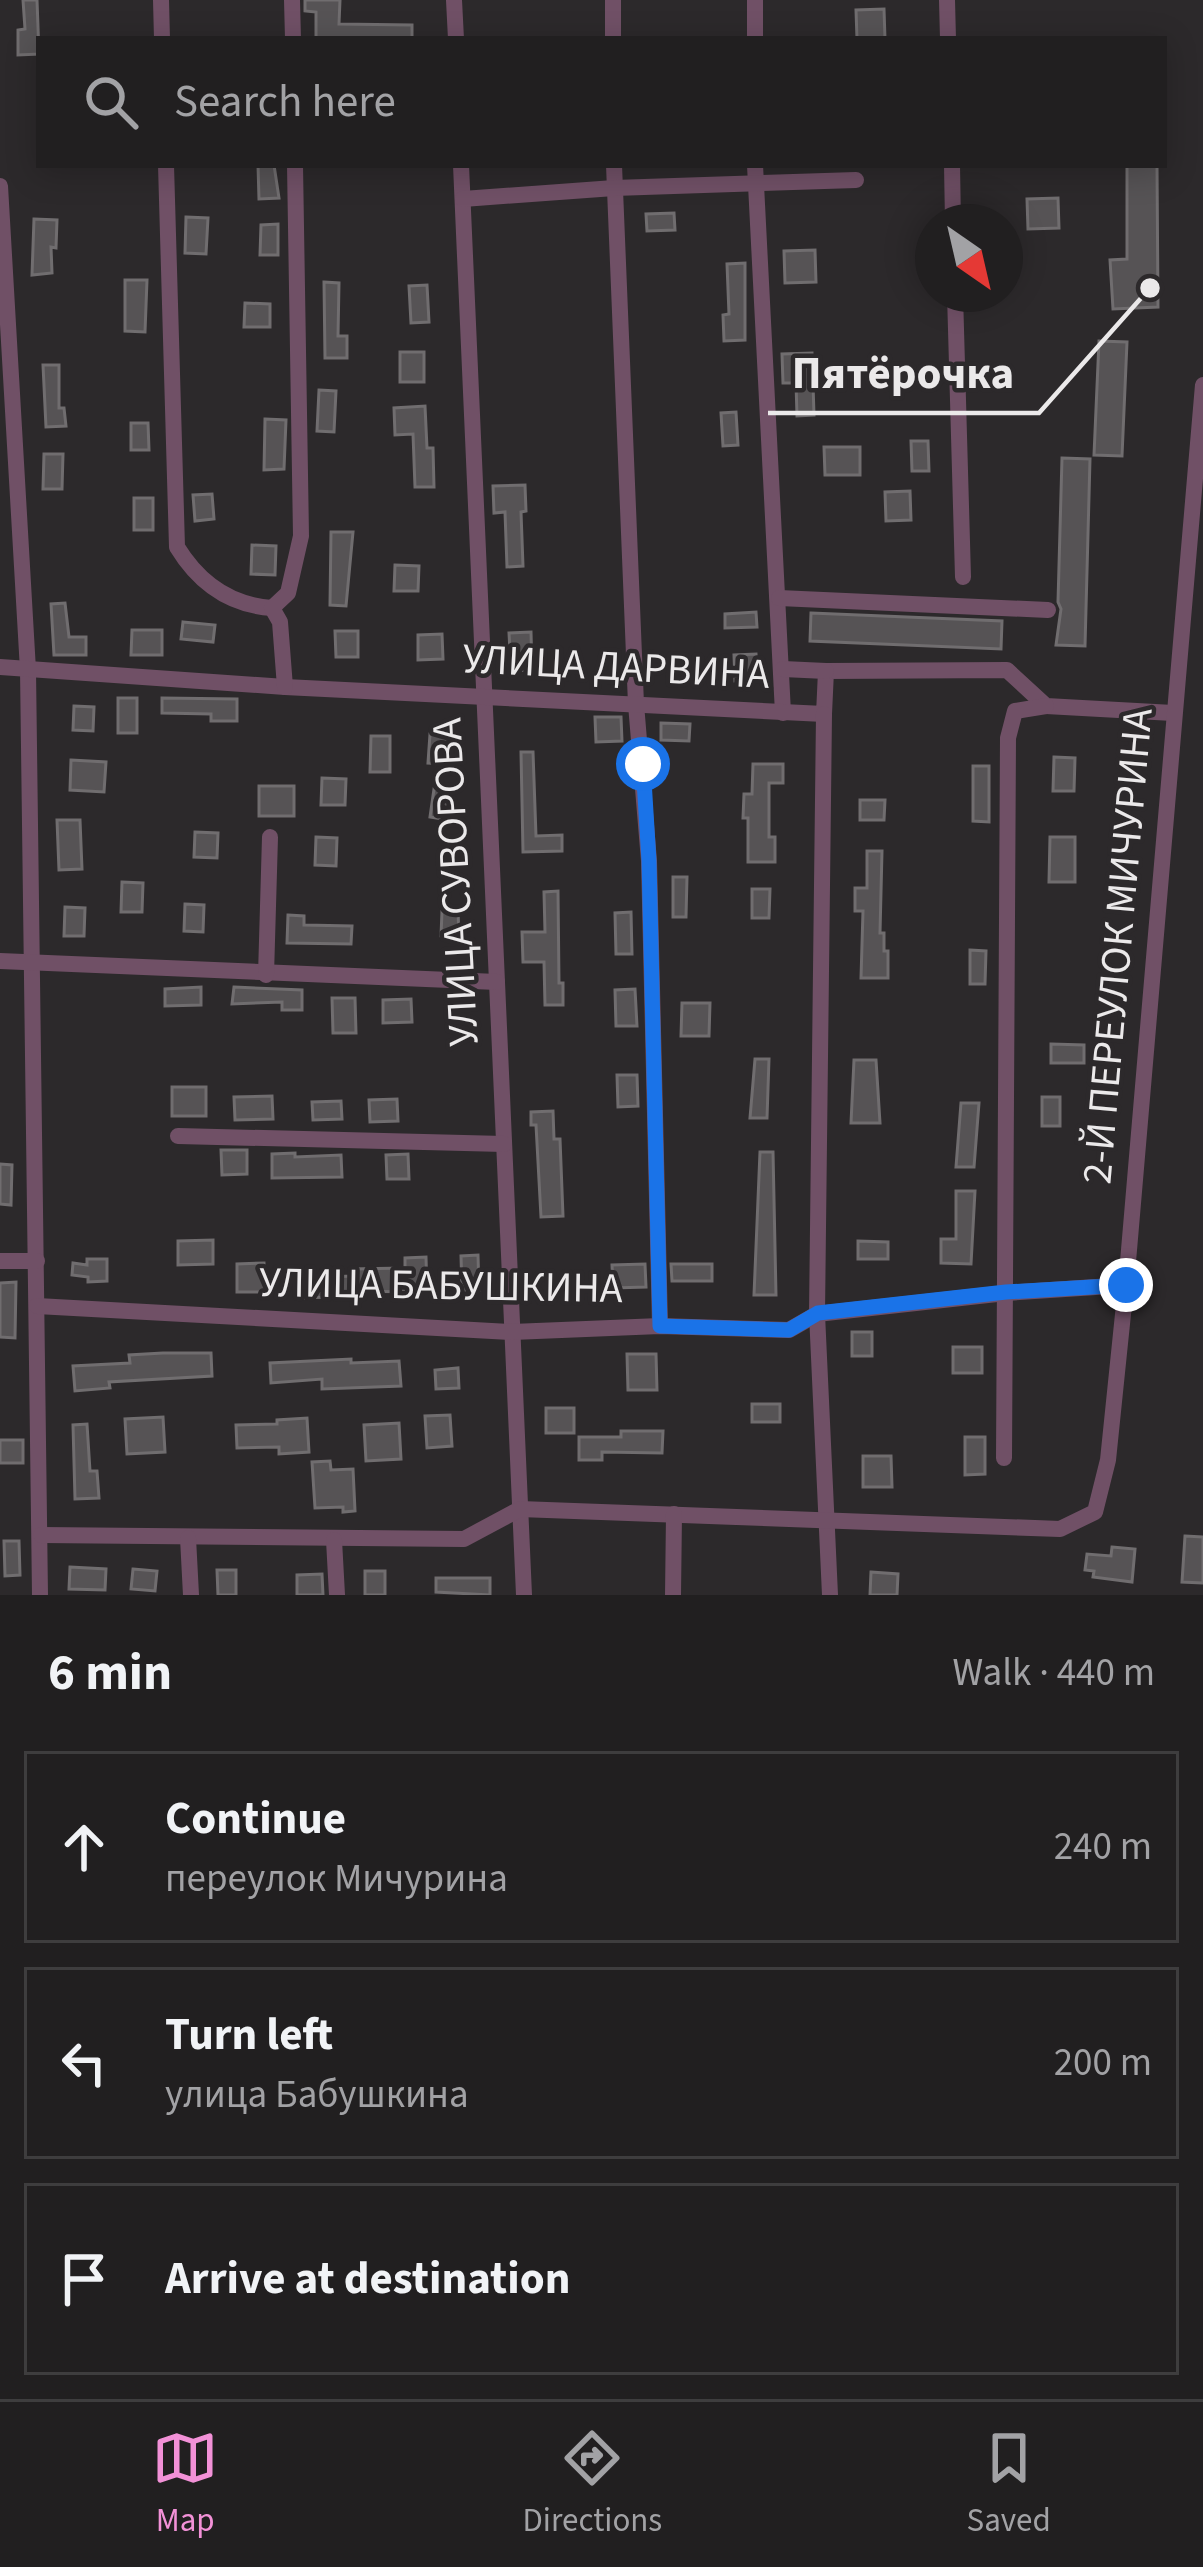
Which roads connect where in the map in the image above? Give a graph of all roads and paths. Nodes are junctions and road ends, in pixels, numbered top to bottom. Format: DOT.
graph roads {
  1 [pos="161,0"];
  2 [pos="292,0"];
  3 [pos="454,0"];
  4 [pos="613,0"];
  5 [pos="755,0"];
  6 [pos="947,0"];
  7 [pos="162,36"];
  8 [pos="293,36"];
  9 [pos="455,36"];
  10 [pos="613,36"];
  11 [pos="755,36"];
  12 [pos="948,36"];
  13 [pos="166,168"];
  14 [pos="295,168"];
  15 [pos="461,168"];
  16 [pos="614,168"];
  17 [pos="952,168"];
  18 [pos="755,174"];
  19 [pos="856,180"];
  20 [pos="0,186"];
  21 [pos="614,188"];
  22 [pos="463,199"];
  23 [pos="953,204"];
  24 [pos="956,312"];
  25 [pos="1203,385"];
  26 [pos="963,577"];
  27 [pos="779,598"];
  28 [pos="272,608"];
  29 [pos="1048,610"];
  30 [pos="0,667"];
  31 [pos="783,669"];
  32 [pos="28,670"];
  33 [pos="826,671"];
  34 [pos="284,687"];
  35 [pos="484,694"];
  36 [pos="636,704"];
  37 [pos="1046,706"];
  38 [pos="783,713"];
  39 [pos="1173,713"];
  40 [pos="824,714"];
  41 [pos="270,837"];
  42 [pos="0,961"];
  43 [pos="34,962"];
  44 [pos="266,975"];
  45 [pos="497,982"];
  46 [pos="178,1136"];
  47 [pos="504,1144"];
  48 [pos="0,1261"];
  49 [pos="37,1262"];
  50 [pos="1126,1285"];
  51 [pos="1006,1292"];
  52 [pos="37,1306"];
  53 [pos="818,1313"];
  54 [pos="660,1326"];
  55 [pos="512,1331"];
  56 [pos="1004,1458"];
  57 [pos="520,1509"];
  58 [pos="674,1514"];
  59 [pos="827,1519"];
  60 [pos="41,1535"];
  61 [pos="188,1538"];
  62 [pos="334,1540"];
  63 [pos="40,1595"];
  64 [pos="191,1595"];
  65 [pos="337,1595"];
  66 [pos="524,1595"];
  67 [pos="673,1595"];
  68 [pos="830,1595"];
  1 -- 7 [label="street"];
  2 -- 8 [label="street"];
  3 -- 9 [label="street"];
  4 -- 10 [label="street"];
  5 -- 11 [label="street"];
  6 -- 12 [label="street"];
  13 -- 28 [label="street"];
  14 -- 28 [label="street"];
  15 -- 22 [label="street, УЛИЦА СУВОРОВА"];
  16 -- 21 [label="street"];
  17 -- 23 [label="street"];
  18 -- 19 [label="street"];
  18 -- 21 [label="street"];
  18 -- 27 [label="street"];
  20 -- 32 [label="street"];
  21 -- 22 [label="street"];
  21 -- 36 [label="street"];
  22 -- 35 [label="street, УЛИЦА СУВОРОВА"];
  24 -- 26 [label="street"];
  25 -- 39 [label="street, 2-Й ПЕРЕУЛОК МИЧУРИНА"];
  27 -- 29 [label="street"];
  27 -- 31 [label="street"];
  28 -- 34 [label="street"];
  30 -- 32 [label="street, УЛИЦА ДАРВИНА"];
  31 -- 33 [label="street"];
  31 -- 38 [label="street"];
  32 -- 34 [label="street, УЛИЦА ДАРВИНА"];
  32 -- 43 [label="street"];
  33 -- 37 [label="street, УЛИЦА ДАРВИНА"];
  33 -- 40 [label="street, УЛИЦА ДАРВИНА"];
  34 -- 35 [label="street, УЛИЦА ДАРВИНА"];
  35 -- 36 [label="street, УЛИЦА ДАРВИНА"];
  35 -- 45 [label="street, УЛИЦА СУВОРОВА"];
  36 -- 38 [label="street, УЛИЦА ДАРВИНА"];
  36 -- 54 [label="street"];
  37 -- 39 [label="street"];
  37 -- 51 [label="street"];
  38 -- 40 [label="street, УЛИЦА ДАРВИНА"];
  39 -- 50 [label="street, 2-Й ПЕРЕУЛОК МИЧУРИНА"];
  40 -- 53 [label="street"];
  41 -- 44 [label="street"];
  42 -- 43 [label="street"];
  43 -- 44 [label="street"];
  43 -- 49 [label="street"];
  44 -- 45 [label="street"];
  45 -- 47 [label="street, УЛИЦА СУВОРОВА"];
  46 -- 47 [label="street"];
  47 -- 55 [label="street, УЛИЦА СУВОРОВА"];
  48 -- 49 [label="street"];
  49 -- 52 [label="street"];
  50 -- 51 [label="street, УЛИЦА БАБУШКИНА"];
  50 -- 59 [label="street, 2-Й ПЕРЕУЛОК МИЧУРИНА"];
  51 -- 53 [label="street, УЛИЦА БАБУШКИНА"];
  51 -- 56 [label="street"];
  52 -- 55 [label="street, УЛИЦА БАБУШКИНА"];
  52 -- 60 [label="street"];
  53 -- 54 [label="street, УЛИЦА БАБУШКИНА"];
  53 -- 59 [label="street"];
  54 -- 55 [label="street, УЛИЦА БАБУШКИНА"];
  55 -- 57 [label="street, УЛИЦА СУВОРОВА"];
  57 -- 58 [label="street"];
  57 -- 62 [label="street"];
  57 -- 66 [label="street, УЛИЦА СУВОРОВА"];
  58 -- 59 [label="street"];
  58 -- 67 [label="street"];
  59 -- 68 [label="street"];
  60 -- 61 [label="street"];
  60 -- 63 [label="street"];
  61 -- 62 [label="street"];
  61 -- 64 [label="street"];
  62 -- 65 [label="street"];
}
